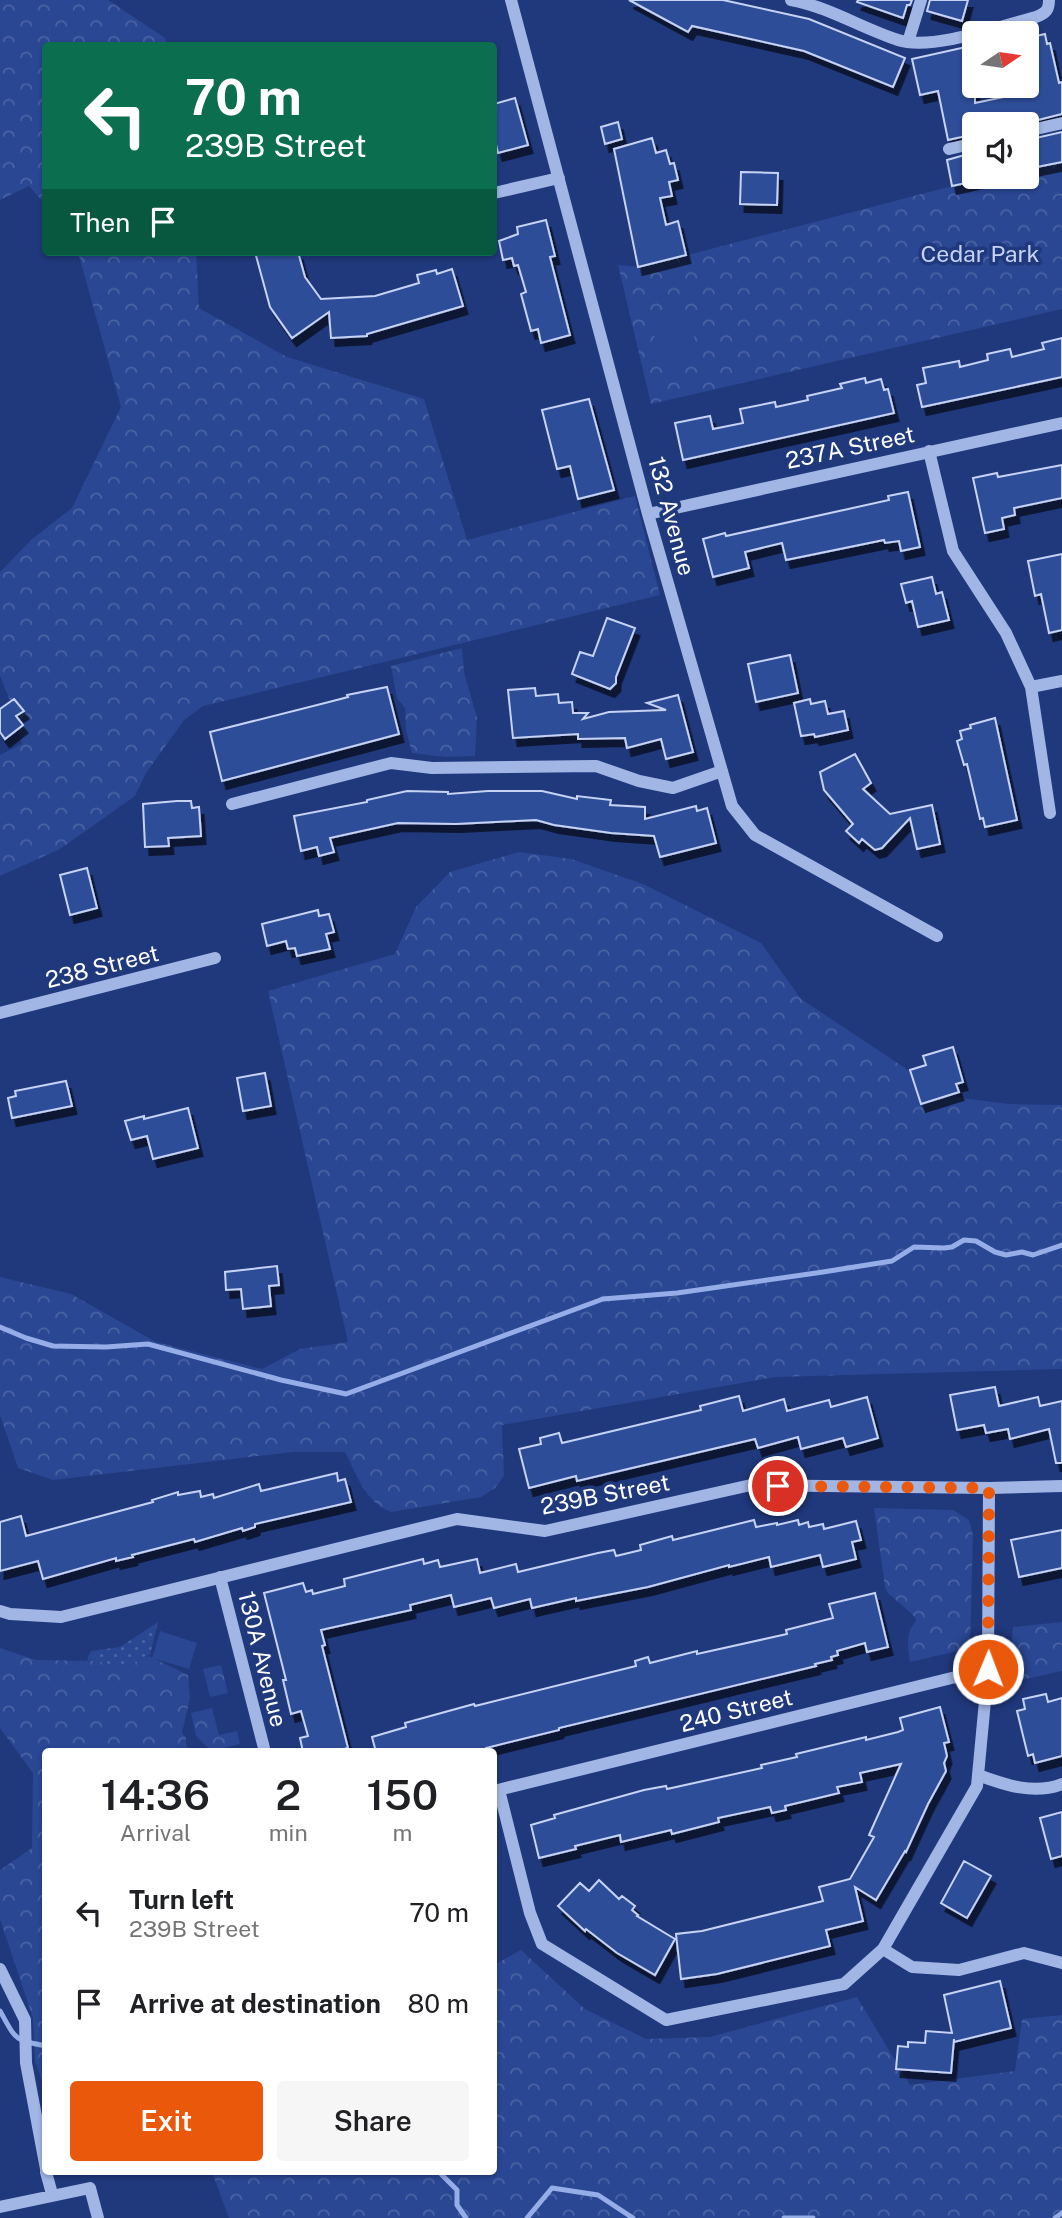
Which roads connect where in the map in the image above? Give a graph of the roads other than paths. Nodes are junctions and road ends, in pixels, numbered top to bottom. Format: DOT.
graph roads {
  1 [pos="511,0"];
  2 [pos="791,0"];
  3 [pos="921,0"];
  4 [pos="1049,0"];
  5 [pos="806,1"];
  6 [pos="908,42"];
  7 [pos="1062,123"];
  8 [pos="1039,128"];
  9 [pos="962,146"];
  10 [pos="949,149"];
  11 [pos="559,178"];
  12 [pos="497,192"];
  13 [pos="1062,423"];
  14 [pos="929,451"];
  15 [pos="648,513"];
  16 [pos="1062,681"];
  17 [pos="1031,687"];
  18 [pos="722,771"];
  19 [pos="232,804"];
  20 [pos="1050,813"];
  21 [pos="937,936"];
  22 [pos="215,958"];
  23 [pos="0,1013"];
  24 [pos="1062,1486"];
  25 [pos="989,1488"];
  26 [pos="220,1577"];
  27 [pos="0,1611"];
  28 [pos="988,1669"];
  29 [pos="264,1748"];
  30 [pos="978,1775"];
  31 [pos="1062,1784"];
  32 [pos="497,1791"];
  33 [pos="497,1795"];
  34 [pos="883,1949"];
  35 [pos="1062,1963"];
  36 [pos="0,1969"];
  37 [pos="42,2149"];
  38 [pos="47,2175"];
  39 [pos="52,2194"];
  40 [pos="0,2207"];
  41 [pos="98,2218"];
  1 -- 11 [label="street, 132 Avenue"];
  2 -- 5 [label="street"];
  3 -- 6 [label="street"];
  4 -- 6 [label="street"];
  5 -- 6 [label="street"];
  7 -- 8 [label="street"];
  9 -- 10 [label="street"];
  11 -- 12 [label="street"];
  11 -- 15 [label="street, 132 Avenue"];
  13 -- 14 [label="street, 237A Street"];
  14 -- 15 [label="street, 237A Street"];
  14 -- 17 [label="street"];
  15 -- 18 [label="street, 132 Avenue"];
  16 -- 17 [label="street"];
  17 -- 20 [label="street"];
  18 -- 19 [label="street"];
  18 -- 21 [label="street, 132 Avenue"];
  22 -- 23 [label="street, 238 Street"];
  24 -- 25 [label="street, 239B Street"];
  25 -- 26 [label="street, 239B Street"];
  25 -- 28 [label="street"];
  26 -- 27 [label="street, 239B Street"];
  26 -- 29 [label="street, 130A Avenue"];
  28 -- 30 [label="street"];
  28 -- 32 [label="street, 240 Street"];
  30 -- 31 [label="street"];
  30 -- 34 [label="street"];
  33 -- 34 [label="street"];
  34 -- 35 [label="street"];
  36 -- 37 [label="street"];
  38 -- 39 [label="street"];
  39 -- 40 [label="street"];
  39 -- 41 [label="street"];
}
